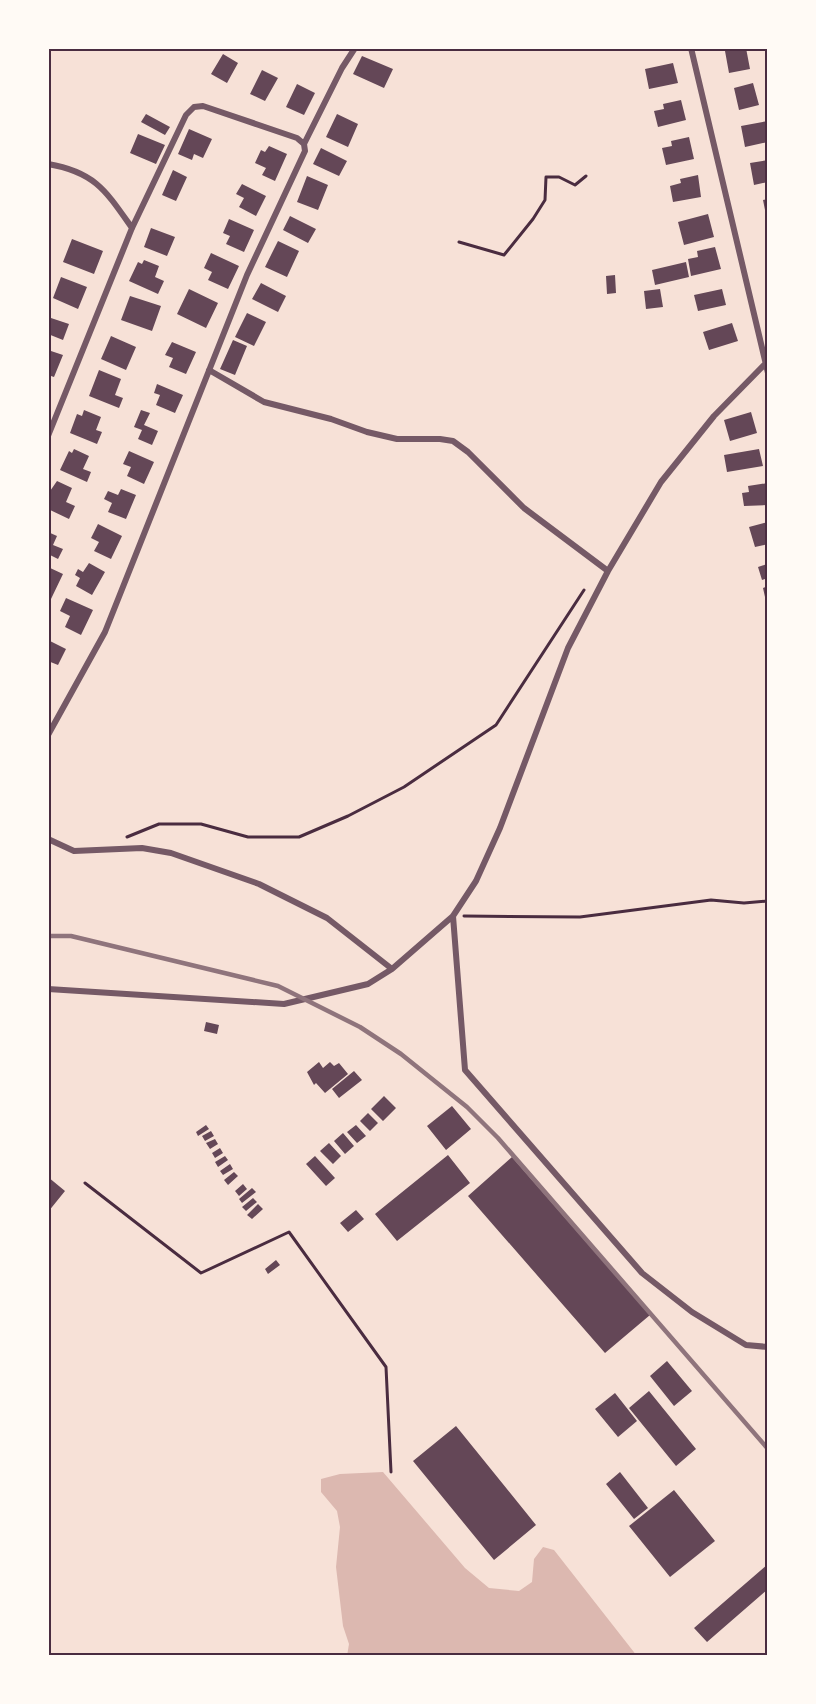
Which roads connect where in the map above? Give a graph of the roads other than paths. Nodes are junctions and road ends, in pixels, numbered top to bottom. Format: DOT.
graph roads {
  1 [pos="355,48"];
  2 [pos="691,48"];
  3 [pos="304,144"];
  4 [pos="48,164"];
  5 [pos="132,228"];
  6 [pos="767,362"];
  7 [pos="209,370"];
  8 [pos="768,373"];
  9 [pos="48,436"];
  10 [pos="608,571"];
  11 [pos="48,735"];
  12 [pos="48,839"];
  13 [pos="453,916"];
  14 [pos="392,969"];
  15 [pos="48,989"];
  16 [pos="768,1347"];
  1 -- 3 [label="street"];
  2 -- 6 [label="street"];
  3 -- 5 [label="street"];
  3 -- 7 [label="street"];
  4 -- 5 [label="street"];
  5 -- 9 [label="street"];
  6 -- 8 [label="street"];
  6 -- 10 [label="street"];
  7 -- 10 [label="street"];
  7 -- 11 [label="street"];
  10 -- 13 [label="street"];
  12 -- 14 [label="street"];
  13 -- 14 [label="street"];
  13 -- 16 [label="street"];
  14 -- 15 [label="street"];
}
